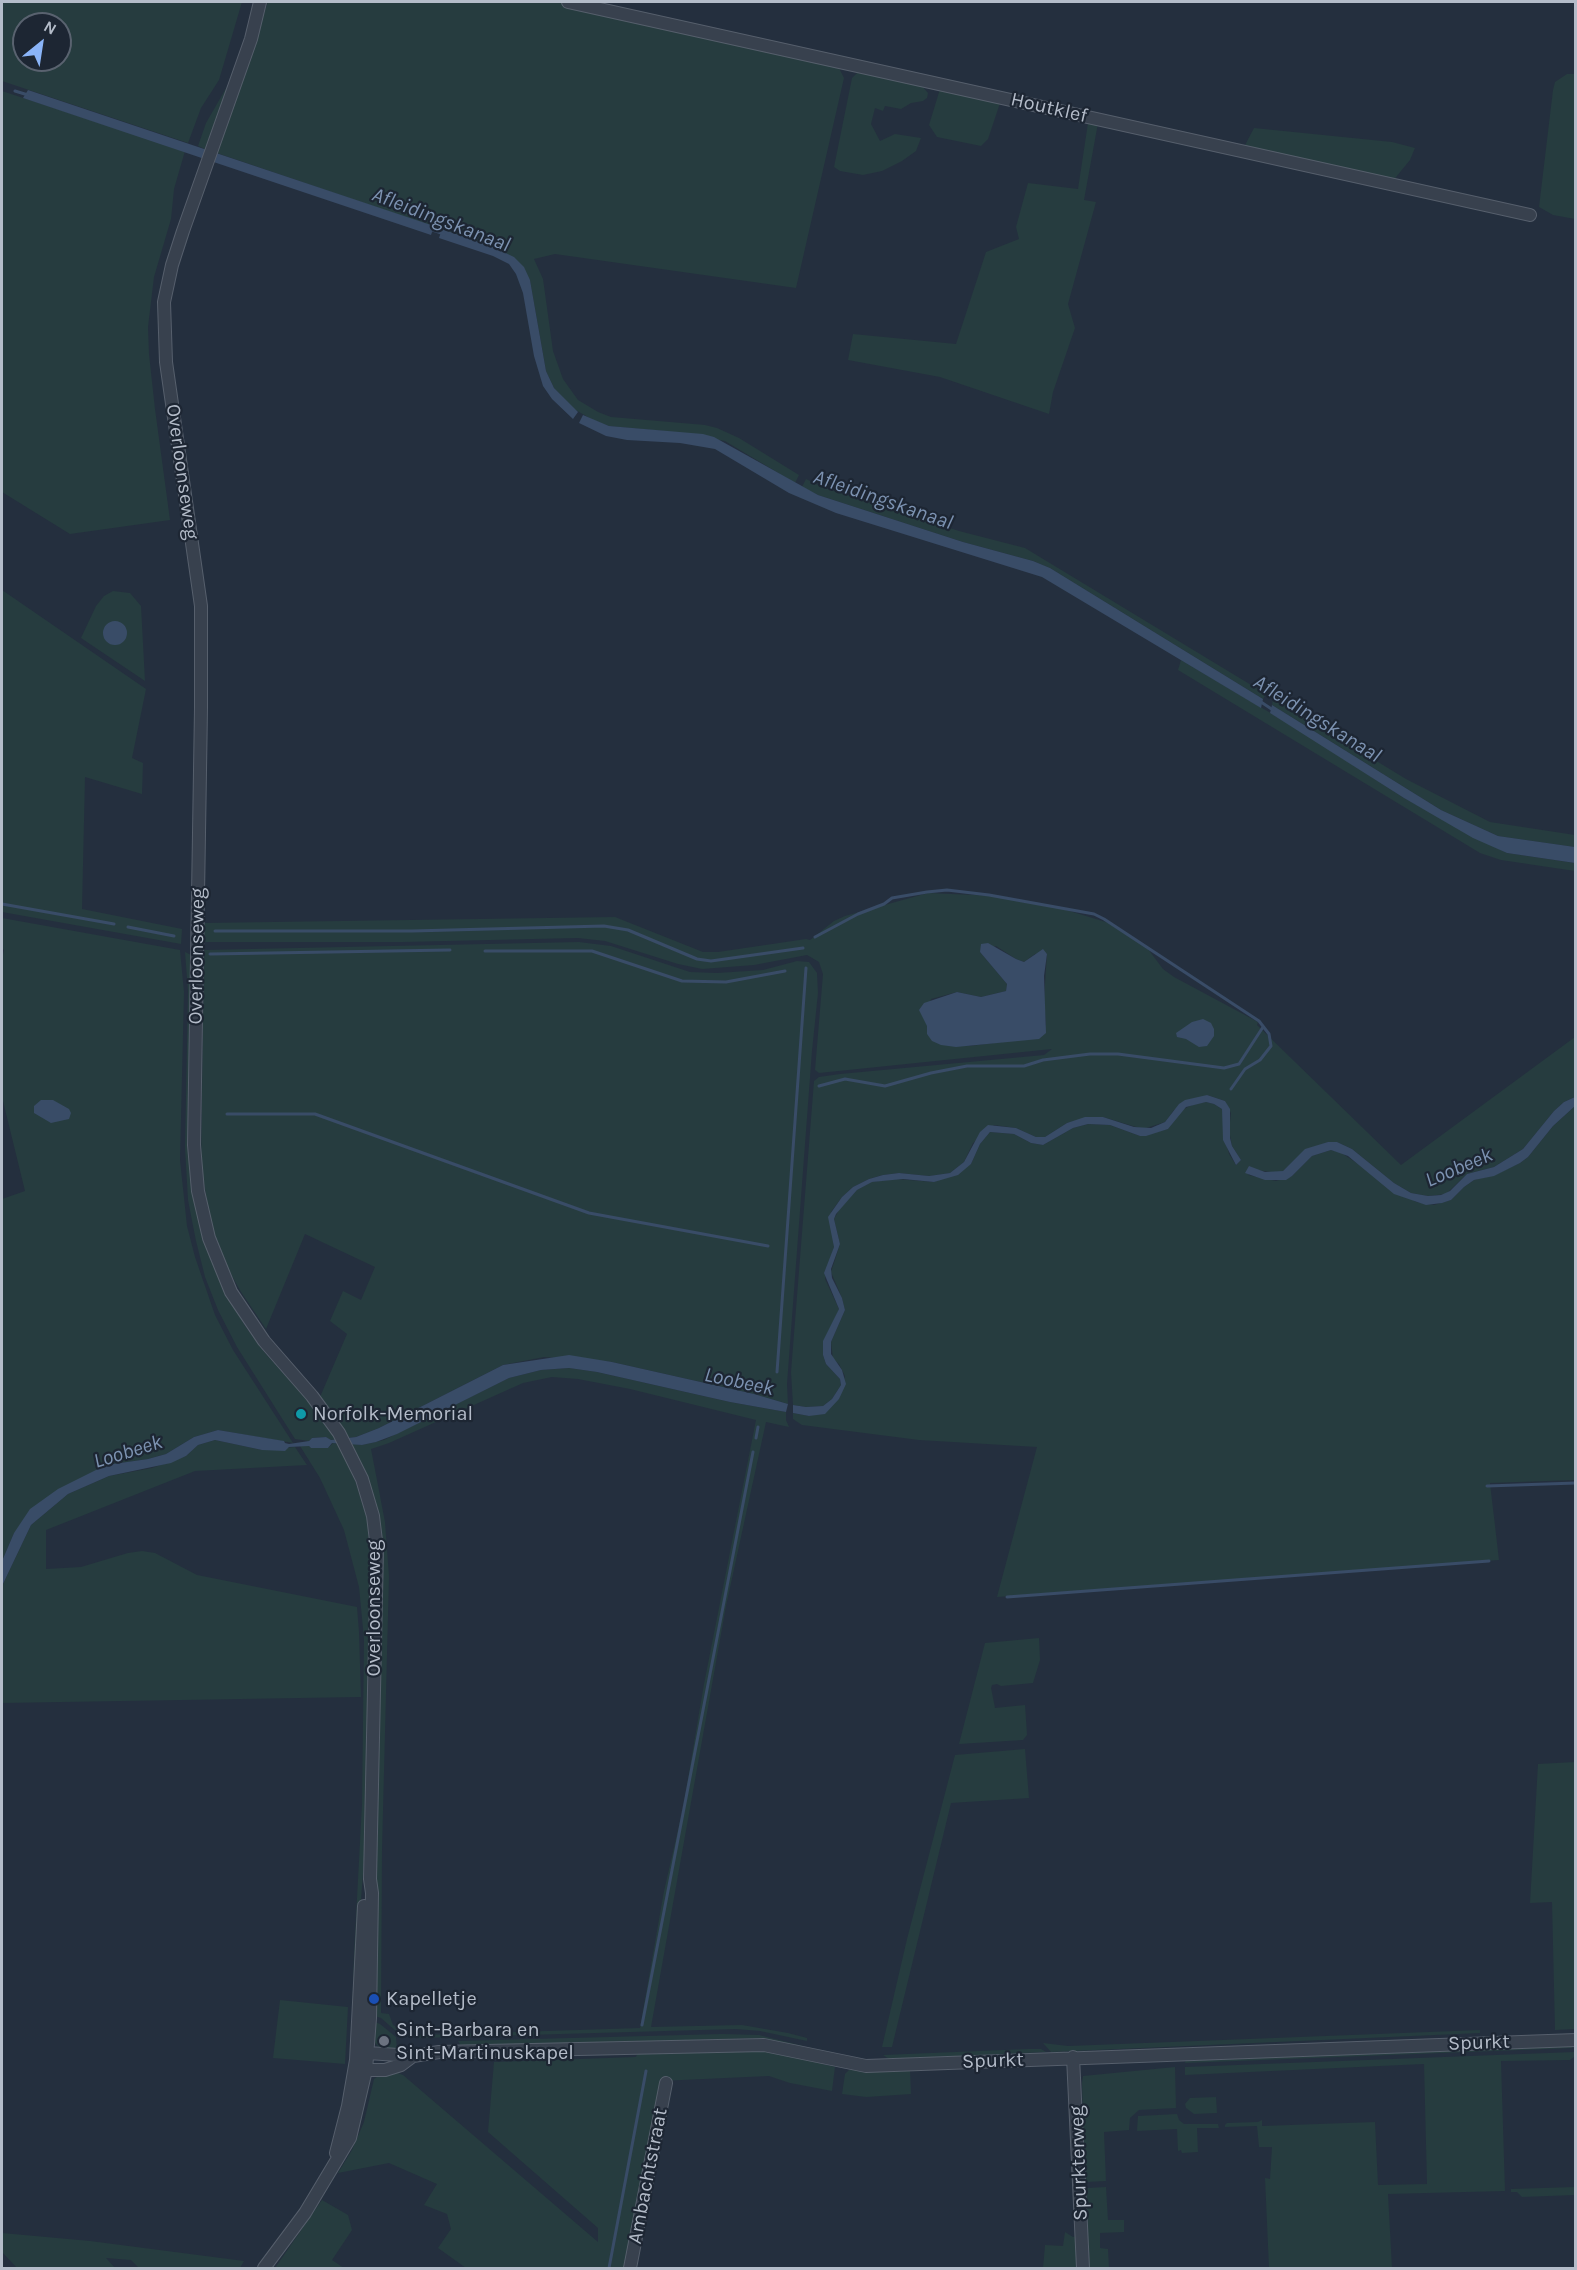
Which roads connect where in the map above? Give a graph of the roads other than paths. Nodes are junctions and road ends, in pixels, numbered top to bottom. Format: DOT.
graph roads {
  1 [pos="260,2"];
  2 [pos="568,2"];
  3 [pos="1530,215"];
  4 [pos="370,1879"];
  5 [pos="1575,2040"];
  6 [pos="368,2053"];
  7 [pos="413,2056"];
  8 [pos="1073,2057"];
  9 [pos="356,2060"];
  10 [pos="366,2070"];
  11 [pos="666,2083"];
  12 [pos="334,2163"];
  13 [pos="264,2268"];
  14 [pos="630,2268"];
  15 [pos="1083,2268"];
  1 -- 4 [label="street, Overloonseweg"];
  2 -- 3 [label="street, Houtklef"];
  4 -- 6 [label="street, Overloonseweg"];
  4 -- 9 [label="street, Overloonseweg"];
  5 -- 8 [label="street, Spurkt"];
  6 -- 7 [label="street, Spurkt"];
  6 -- 9 [label="street"];
  6 -- 10 [label="street, Overloonseweg"];
  7 -- 8 [label="street, Spurkt"];
  7 -- 10 [label="street, Spurkt"];
  8 -- 15 [label="street, Spurkterweg"];
  9 -- 10 [label="street"];
  9 -- 12 [label="street, Overloonseweg"];
  10 -- 12 [label="street, Overloonseweg"];
  11 -- 14 [label="street, Ambachtstraat"];
  12 -- 13 [label="street, Overloonseweg"];
}
